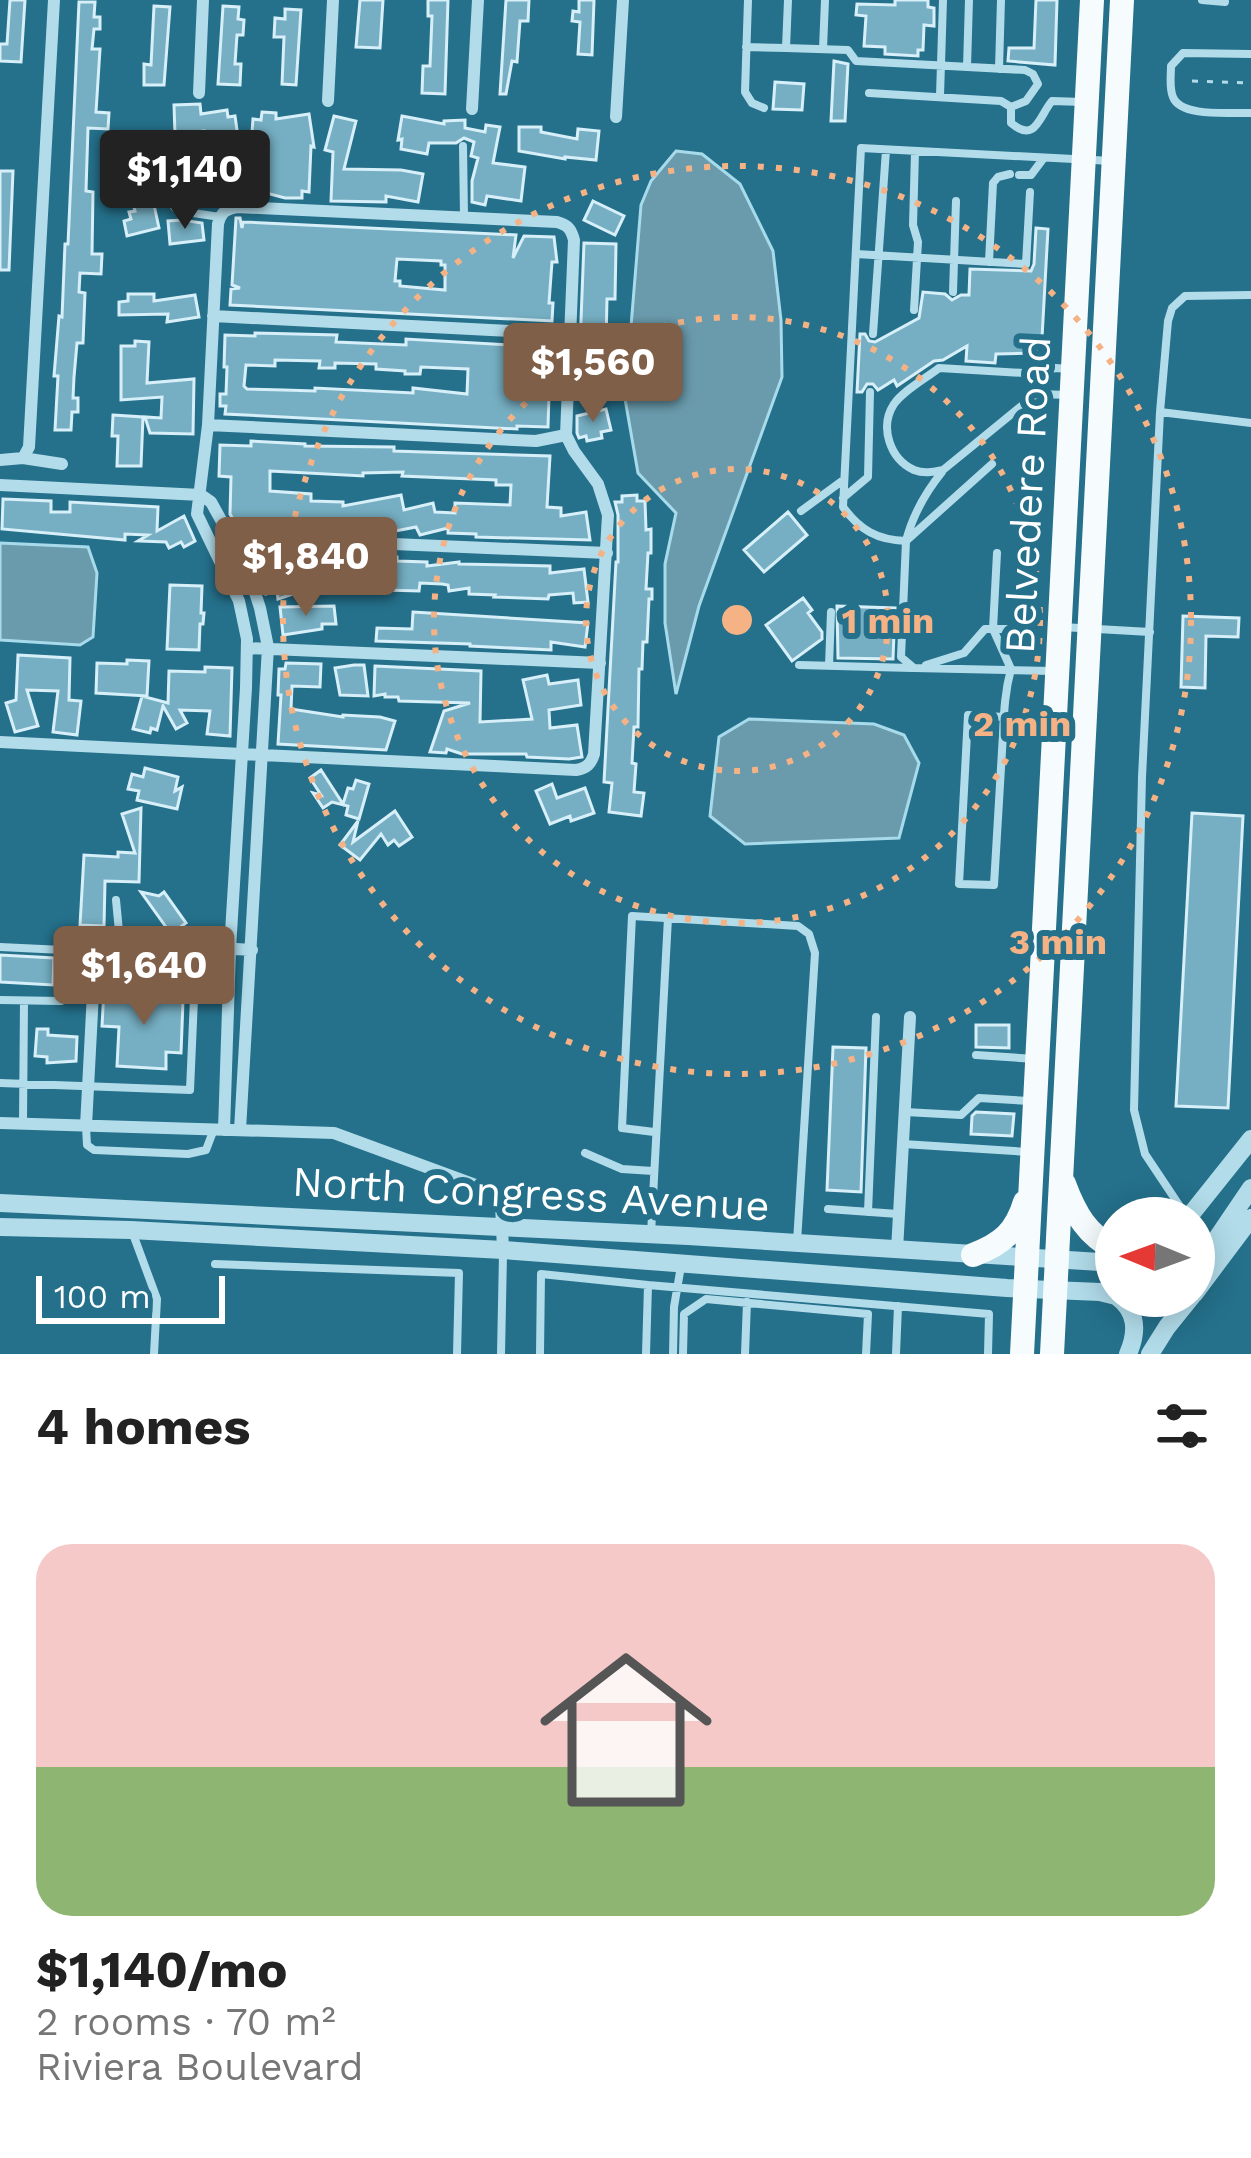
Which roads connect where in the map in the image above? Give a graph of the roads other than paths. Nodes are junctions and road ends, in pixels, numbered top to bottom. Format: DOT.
graph roads {
  1 [pos="54,0"];
  2 [pos="203,0"];
  3 [pos="333,0"];
  4 [pos="478,0"];
  5 [pos="623,0"];
  6 [pos="748,0"];
  7 [pos="788,0"];
  8 [pos="825,0"];
  9 [pos="943,0"];
  10 [pos="969,0"];
  11 [pos="1001,0"];
  12 [pos="1092,0"];
  13 [pos="1122,0"];
  14 [pos="1202,0"];
  15 [pos="1225,2"];
  16 [pos="746,47"];
  17 [pos="786,48"];
  18 [pos="823,50"];
  19 [pos="1251,54"];
  20 [pos="941,65"];
  21 [pos="968,67"];
  22 [pos="1000,69"];
  23 [pos="199,93"];
  24 [pos="869,93"];
  25 [pos="940,96"];
  26 [pos="328,100"];
  27 [pos="1087,103"];
  28 [pos="1010,107"];
  29 [pos="764,108"];
  30 [pos="472,109"];
  31 [pos="1251,113"];
  32 [pos="616,117"];
  33 [pos="463,146"];
  34 [pos="886,150"];
  35 [pos="179,151"];
  36 [pos="915,152"];
  37 [pos="1044,158"];
  38 [pos="1083,159"];
  39 [pos="1113,161"];
  40 [pos="1030,192"];
  41 [pos="956,201"];
  42 [pos="223,213"];
  43 [pos="464,218"];
  44 [pos="856,254"];
  45 [pos="880,256"];
  46 [pos="918,258"];
  47 [pos="954,260"];
  48 [pos="989,262"];
  49 [pos="953,292"];
  50 [pos="1251,295"];
  51 [pos="914,310"];
  52 [pos="213,316"];
  53 [pos="569,334"];
  54 [pos="873,334"];
  55 [pos="1072,382"];
  56 [pos="870,392"];
  57 [pos="1160,412"];
  58 [pos="1251,423"];
  59 [pos="208,424"];
  60 [pos="566,435"];
  61 [pos="22,458"];
  62 [pos="0,460"];
  63 [pos="62,464"];
  64 [pos="992,464"];
  65 [pos="943,470"];
  66 [pos="843,480"];
  67 [pos="0,485"];
  68 [pos="201,495"];
  69 [pos="842,499"];
  70 [pos="801,511"];
  71 [pos="229,537"];
  72 [pos="906,541"];
  73 [pos="214,549"];
  74 [pos="607,553"];
  75 [pos="997,554"];
  76 [pos="831,612"];
  77 [pos="1059,627"];
  78 [pos="1018,628"];
  79 [pos="1089,628"];
  80 [pos="993,629"];
  81 [pos="1150,632"];
  82 [pos="268,647"];
  83 [pos="247,648"];
  84 [pos="600,663"];
  85 [pos="799,665"];
  86 [pos="829,666"];
  87 [pos="914,668"];
  88 [pos="1011,670"];
  89 [pos="1057,672"];
  90 [pos="1004,717"];
  91 [pos="1084,740"];
  92 [pos="0,742"];
  93 [pos="242,754"];
  94 [pos="262,755"];
  95 [pos="116,900"];
  96 [pos="668,918"];
  97 [pos="77,939"];
  98 [pos="120,941"];
  99 [pos="0,947"];
  100 [pos="230,949"];
  101 [pos="252,950"];
  102 [pos="94,974"];
  103 [pos="0,1000"];
  104 [pos="24,1001"];
  105 [pos="910,1017"];
  106 [pos="876,1018"];
  107 [pos="976,1055"];
  108 [pos="1037,1059"];
  109 [pos="0,1083"];
  110 [pos="23,1084"];
  111 [pos="88,1086"];
  112 [pos="1035,1101"];
  113 [pos="905,1112"];
  114 [pos="0,1123"];
  115 [pos="22,1124"];
  116 [pos="86,1126"];
  117 [pos="219,1130"];
  118 [pos="241,1130"];
  119 [pos="654,1132"];
  120 [pos="1251,1139"];
  121 [pos="903,1144"];
  122 [pos="585,1153"];
  123 [pos="1033,1153"];
  124 [pos="653,1171"];
  125 [pos="1061,1177"];
  126 [pos="1031,1182"];
  127 [pos="1251,1188"];
  128 [pos="1174,1197"];
  129 [pos="1205,1197"];
  130 [pos="0,1203"];
  131 [pos="125,1207"];
  132 [pos="828,1209"];
  133 [pos="868,1212"];
  134 [pos="899,1214"];
  135 [pos="1251,1218"];
  136 [pos="0,1226"];
  137 [pos="503,1227"];
  138 [pos="131,1230"];
  139 [pos="650,1234"];
  140 [pos="1095,1236"];
  141 [pos="1215,1240"];
  142 [pos="797,1244"];
  143 [pos="503,1250"];
  144 [pos="898,1250"];
  145 [pos="973,1255"];
  146 [pos="1028,1258"];
  147 [pos="1058,1261"];
  148 [pos="681,1262"];
  149 [pos="1095,1262"];
  150 [pos="214,1264"];
  151 [pos="1215,1266"];
  152 [pos="648,1285"];
  153 [pos="679,1287"];
  154 [pos="1026,1289"];
  155 [pos="1056,1290"];
  156 [pos="1095,1292"];
  157 [pos="747,1303"];
  158 [pos="898,1306"];
  159 [pos="1133,1317"];
  160 [pos="1172,1317"];
  161 [pos="1175,1317"];
  162 [pos="1167,1327"];
  163 [pos="154,1354"];
  164 [pos="457,1354"];
  165 [pos="501,1354"];
  166 [pos="540,1354"];
  167 [pos="646,1354"];
  168 [pos="673,1354"];
  169 [pos="683,1354"];
  170 [pos="745,1354"];
  171 [pos="866,1354"];
  172 [pos="896,1354"];
  173 [pos="988,1354"];
  174 [pos="1022,1354"];
  175 [pos="1052,1354"];
  176 [pos="1128,1354"];
  177 [pos="1150,1354"];
  1 -- 61 [label="street"];
  2 -- 23 [label="street"];
  3 -- 26 [label="street"];
  4 -- 30 [label="street"];
  5 -- 32 [label="street"];
  6 -- 16 [label="lane"];
  7 -- 17 [label="lane"];
  8 -- 18 [label="lane"];
  9 -- 20 [label="lane"];
  10 -- 21 [label="lane"];
  11 -- 22 [label="lane"];
  12 -- 27 [label="main road, Belvedere Road"];
  13 -- 39 [label="main road, Belvedere Road"];
  14 -- 15 [label="lane"];
  16 -- 17 [label="lane"];
  16 -- 29 [label="lane"];
  17 -- 18 [label="lane"];
  18 -- 20 [label="lane"];
  19 -- 31 [label="lane"];
  20 -- 21 [label="lane"];
  20 -- 25 [label="lane"];
  21 -- 22 [label="lane"];
  22 -- 28 [label="lane"];
  24 -- 25 [label="lane"];
  25 -- 28 [label="lane"];
  27 -- 28 [label="lane"];
  27 -- 38 [label="main road, Belvedere Road"];
  33 -- 43 [label="lane"];
  34 -- 36 [label="lane"];
  34 -- 44 [label="lane"];
  34 -- 45 [label="lane"];
  35 -- 42 [label="lane"];
  36 -- 37 [label="lane"];
  36 -- 46 [label="lane"];
  37 -- 38 [label="lane"];
  37 -- 48 [label="lane"];
  38 -- 39 [label="lane"];
  38 -- 55 [label="main road, Belvedere Road"];
  39 -- 79 [label="main road, Belvedere Road"];
  40 -- 48 [label="lane"];
  41 -- 47 [label="lane"];
  42 -- 43 [label="street"];
  42 -- 52 [label="street"];
  43 -- 53 [label="street"];
  44 -- 45 [label="lane"];
  44 -- 66 [label="lane"];
  45 -- 46 [label="lane"];
  45 -- 54 [label="lane"];
  46 -- 47 [label="lane"];
  46 -- 51 [label="lane"];
  47 -- 48 [label="lane"];
  47 -- 49 [label="lane"];
  50 -- 57 [label="lane"];
  52 -- 53 [label="street"];
  52 -- 59 [label="street"];
  53 -- 60 [label="street"];
  55 -- 65 [label="lane"];
  55 -- 65 [label="lane"];
  55 -- 77 [label="main road, Belvedere Road"];
  56 -- 69 [label="lane"];
  57 -- 58 [label="lane"];
  57 -- 81 [label="lane"];
  59 -- 60 [label="street"];
  59 -- 68 [label="street"];
  60 -- 74 [label="street"];
  61 -- 62 [label="street"];
  61 -- 63 [label="street"];
  64 -- 72 [label="lane"];
  65 -- 72 [label="lane"];
  66 -- 69 [label="lane"];
  66 -- 70 [label="lane"];
  67 -- 68 [label="street"];
  68 -- 71 [label="street"];
  68 -- 73 [label="street"];
  69 -- 72 [label="lane"];
  71 -- 73 [label="street"];
  71 -- 74 [label="street"];
  71 -- 82 [label="street"];
  72 -- 87 [label="lane"];
  73 -- 83 [label="street"];
  74 -- 84 [label="street"];
  75 -- 80 [label="lane"];
  76 -- 86 [label="lane"];
  77 -- 79 [label="lane"];
  77 -- 89 [label="main road, Belvedere Road"];
  78 -- 80 [label="lane"];
  79 -- 81 [label="lane"];
  79 -- 91 [label="main road, Belvedere Road"];
  80 -- 87 [label="lane"];
  80 -- 88 [label="lane"];
  81 -- 128 [label="lane"];
  82 -- 83 [label="street"];
  82 -- 84 [label="street"];
  82 -- 94 [label="street"];
  83 -- 93 [label="street"];
  84 -- 94 [label="street"];
  85 -- 86 [label="lane"];
  86 -- 87 [label="lane"];
  87 -- 88 [label="lane"];
  88 -- 89 [label="lane"];
  88 -- 90 [label="lane"];
  89 -- 91 [label="main road"];
  89 -- 108 [label="main road, Belvedere Road"];
  90 -- 90 [label="lane"];
  91 -- 125 [label="main road, Belvedere Road"];
  92 -- 93 [label="street"];
  93 -- 94 [label="street"];
  93 -- 100 [label="street"];
  94 -- 101 [label="street"];
  95 -- 98 [label="lane"];
  96 -- 119 [label="lane"];
  96 -- 119 [label="lane"];
  96 -- 142 [label="lane"];
  97 -- 98 [label="street"];
  98 -- 100 [label="street"];
  99 -- 104 [label="lane"];
  100 -- 101 [label="street"];
  100 -- 117 [label="street"];
  101 -- 118 [label="street"];
  102 -- 111 [label="street"];
  102 -- 111 [label="lane"];
  103 -- 104 [label="lane"];
  104 -- 110 [label="lane"];
  105 -- 113 [label="street"];
  106 -- 133 [label="lane"];
  107 -- 108 [label="lane"];
  108 -- 112 [label="main road, Belvedere Road"];
  109 -- 110 [label="lane"];
  110 -- 111 [label="lane"];
  110 -- 115 [label="lane"];
  111 -- 116 [label="street"];
  112 -- 113 [label="lane"];
  112 -- 123 [label="main road, Belvedere Road"];
  113 -- 121 [label="street"];
  114 -- 115 [label="street"];
  115 -- 116 [label="street"];
  116 -- 117 [label="street"];
  116 -- 117 [label="lane"];
  117 -- 118 [label="street"];
  118 -- 137 [label="street"];
  119 -- 124 [label="lane"];
  120 -- 129 [label="street"];
  121 -- 123 [label="lane"];
  121 -- 134 [label="street"];
  122 -- 124 [label="lane"];
  123 -- 126 [label="main road, Belvedere Road"];
  124 -- 139 [label="lane"];
  125 -- 140 [label="main road"];
  125 -- 147 [label="main road, Belvedere Road"];
  126 -- 145 [label="main road"];
  126 -- 146 [label="main road, Belvedere Road"];
  127 -- 141 [label="street"];
  130 -- 131 [label="street, North Congress Avenue"];
  131 -- 137 [label="street, North Congress Avenue"];
  131 -- 138 [label="lane"];
  132 -- 133 [label="lane"];
  133 -- 134 [label="lane"];
  134 -- 144 [label="street"];
  135 -- 151 [label="street"];
  136 -- 138 [label="street, North Congress Avenue"];
  137 -- 139 [label="street, North Congress Avenue"];
  137 -- 143 [label="street"];
  138 -- 143 [label="street, North Congress Avenue"];
  138 -- 163 [label="lane"];
  139 -- 142 [label="street, North Congress Avenue"];
  142 -- 144 [label="street, North Congress Avenue"];
  143 -- 148 [label="street, North Congress Avenue"];
  143 -- 165 [label="lane"];
  144 -- 145 [label="street, North Congress Avenue"];
  145 -- 146 [label="street, North Congress Avenue"];
  146 -- 147 [label="street, North Congress Avenue"];
  146 -- 154 [label="main road, Belvedere Road"];
  147 -- 149 [label="street, North Congress Avenue"];
  147 -- 155 [label="main road, Belvedere Road"];
  148 -- 153 [label="lane"];
  148 -- 154 [label="street, North Congress Avenue"];
  150 -- 164 [label="lane"];
  152 -- 153 [label="lane"];
  152 -- 166 [label="lane"];
  152 -- 167 [label="lane"];
  153 -- 158 [label="lane"];
  153 -- 168 [label="lane"];
  154 -- 155 [label="street, North Congress Avenue"];
  154 -- 174 [label="main road, Belvedere Road"];
  155 -- 156 [label="street, North Congress Avenue"];
  155 -- 175 [label="main road, Belvedere Road"];
  157 -- 169 [label="lane"];
  157 -- 170 [label="lane"];
  157 -- 171 [label="lane"];
  158 -- 172 [label="lane"];
  158 -- 173 [label="lane"];
  159 -- 176 [label="street"];
  160 -- 162 [label="street"];
  161 -- 162 [label="street"];
  162 -- 177 [label="street"];
}
